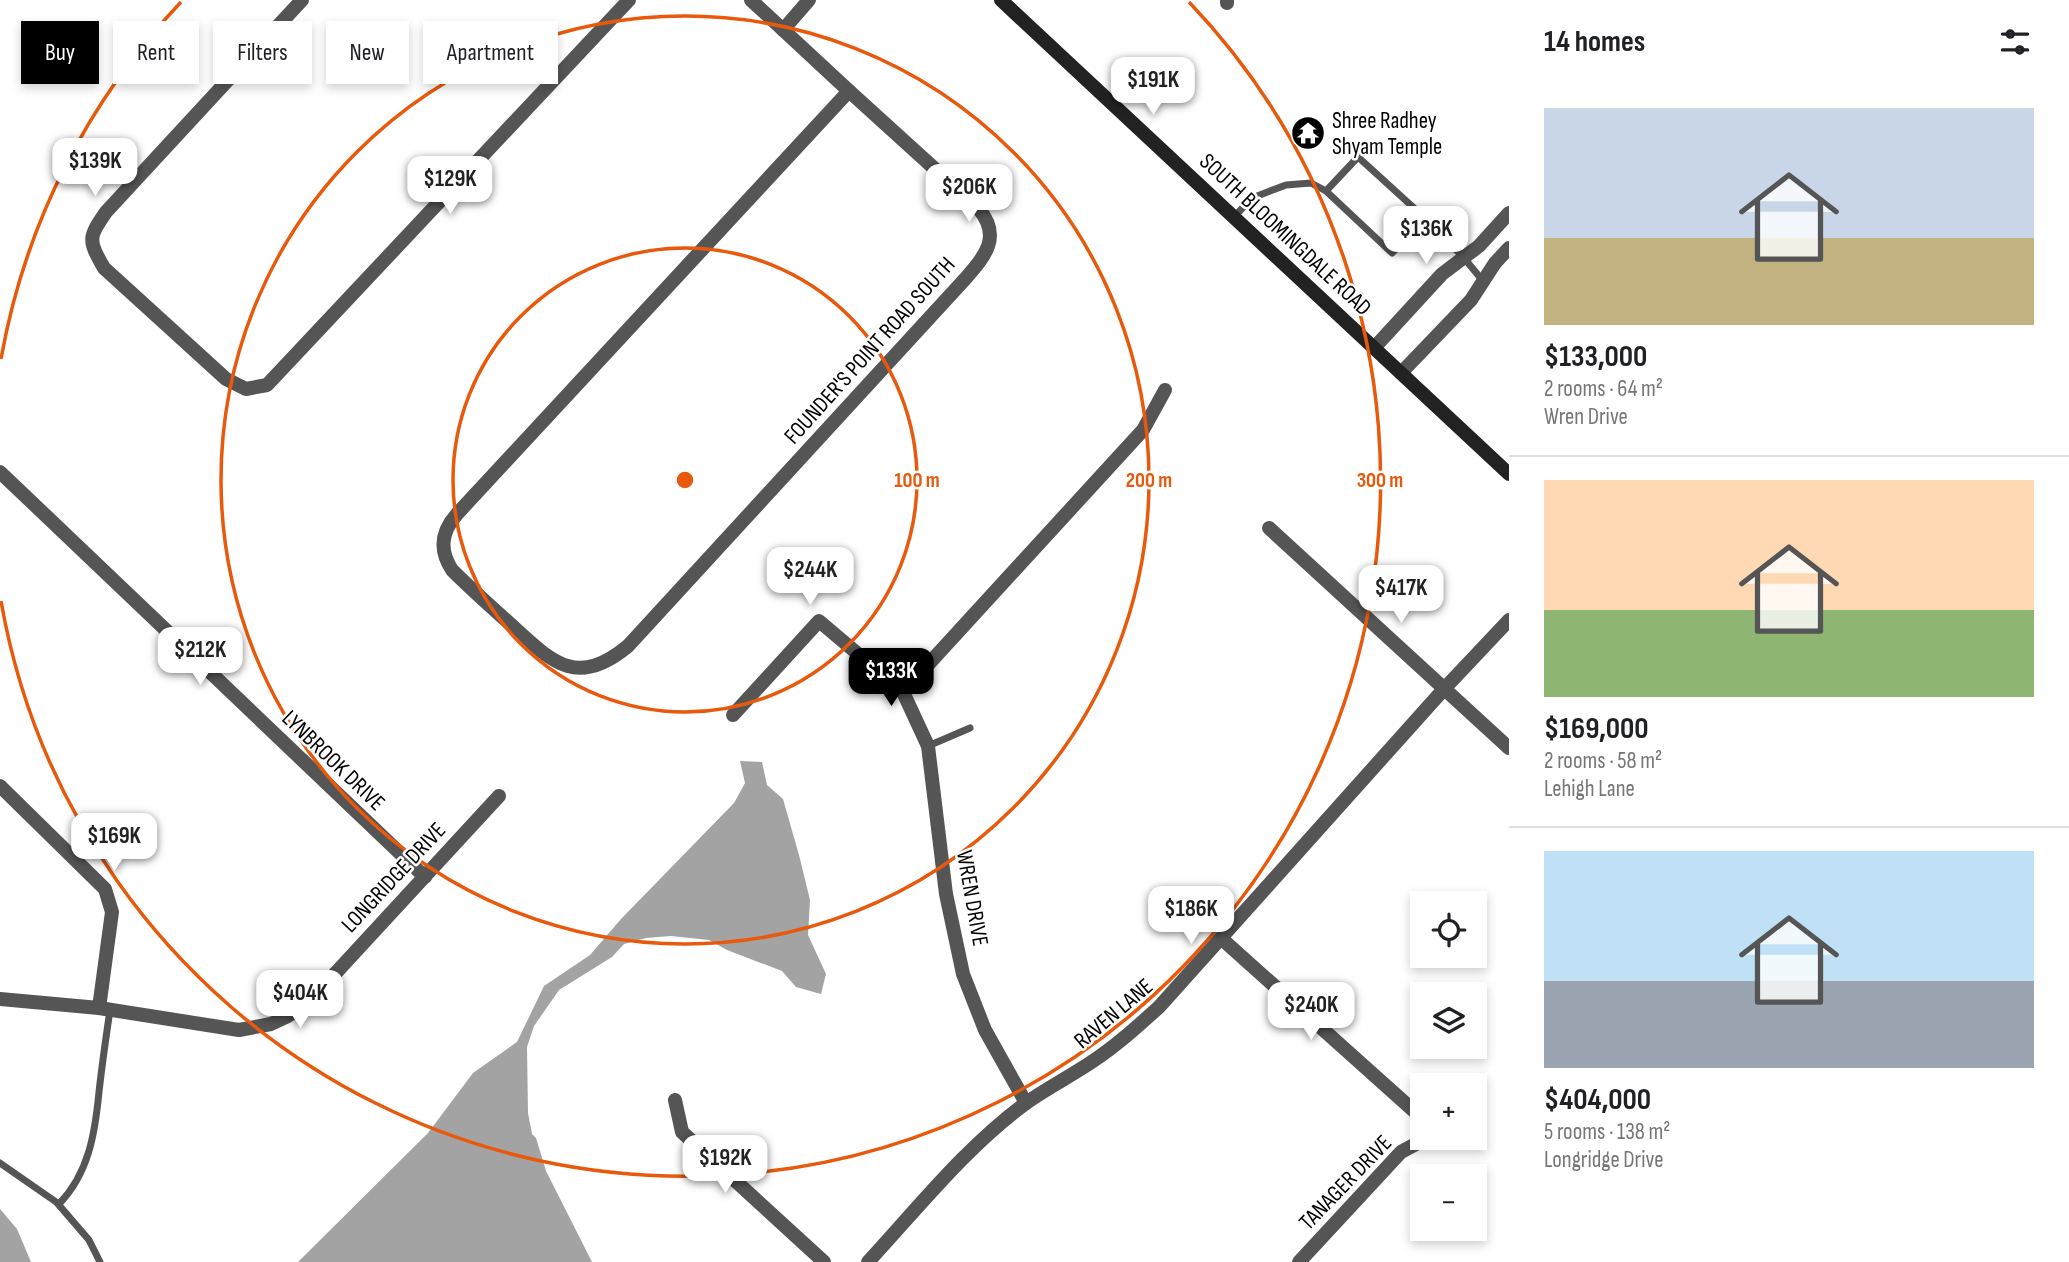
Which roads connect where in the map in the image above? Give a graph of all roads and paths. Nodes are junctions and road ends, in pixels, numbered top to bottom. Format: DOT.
graph roads {
  1 [pos="302,0"];
  2 [pos="629,0"];
  3 [pos="751,0"];
  4 [pos="809,0"];
  5 [pos="1002,0"];
  6 [pos="783,30"];
  7 [pos="849,91"];
  8 [pos="1326,191"];
  9 [pos="1509,213"];
  10 [pos="1234,217"];
  11 [pos="1425,218"];
  12 [pos="1509,248"];
  13 [pos="1464,258"];
  14 [pos="1483,281"];
  15 [pos="1374,348"];
  16 [pos="1401,373"];
  17 [pos="1165,390"];
  18 [pos="0,472"];
  19 [pos="1509,474"];
  20 [pos="1269,528"];
  21 [pos="1509,620"];
  22 [pos="1444,689"];
  23 [pos="903,692"];
  24 [pos="733,715"];
  25 [pos="970,727"];
  26 [pos="928,746"];
  27 [pos="1509,748"];
  28 [pos="0,786"];
  29 [pos="499,796"];
  30 [pos="425,877"];
  31 [pos="1222,939"];
  32 [pos="0,999"];
  33 [pos="105,1009"];
  34 [pos="675,1100"];
  35 [pos="1026,1103"];
  36 [pos="1410,1107"];
  37 [pos="1410,1147"];
  38 [pos="0,1163"];
  39 [pos="58,1204"];
  40 [pos="100,1262"];
  41 [pos="824,1262"];
  42 [pos="868,1262"];
  43 [pos="1299,1262"];
  1 -- 2 [label="street"];
  3 -- 6 [label="street"];
  4 -- 6 [label="street"];
  5 -- 10 [label="main road, SOUTH BLOOMINGDALE ROAD"];
  6 -- 7 [label="street"];
  7 -- 7 [label="street, FOUNDER'S POINT ROAD SOUTH"];
  8 -- 10 [label="lane"];
  8 -- 11 [label="lane"];
  8 -- 11 [label="lane"];
  9 -- 13 [label="street"];
  10 -- 15 [label="main road, SOUTH BLOOMINGDALE ROAD"];
  11 -- 13 [label="lane"];
  12 -- 14 [label="street"];
  13 -- 14 [label="lane"];
  13 -- 15 [label="street"];
  14 -- 16 [label="street"];
  15 -- 16 [label="main road, SOUTH BLOOMINGDALE ROAD"];
  16 -- 19 [label="main road, SOUTH BLOOMINGDALE ROAD"];
  17 -- 23 [label="street"];
  18 -- 30 [label="street, LYNBROOK DRIVE"];
  20 -- 22 [label="street"];
  21 -- 22 [label="street, RAVEN LANE"];
  22 -- 27 [label="street"];
  22 -- 31 [label="street, RAVEN LANE"];
  23 -- 24 [label="street, WREN DRIVE"];
  23 -- 26 [label="street, WREN DRIVE"];
  25 -- 26 [label="lane"];
  26 -- 35 [label="street, WREN DRIVE"];
  28 -- 33 [label="street"];
  29 -- 30 [label="street, LONGRIDGE DRIVE"];
  30 -- 33 [label="street, LONGRIDGE DRIVE"];
  31 -- 35 [label="street, RAVEN LANE"];
  31 -- 36 [label="street"];
  32 -- 33 [label="street, LONGRIDGE DRIVE"];
  33 -- 39 [label="lane"];
  34 -- 41 [label="street"];
  35 -- 42 [label="street, RAVEN LANE"];
  37 -- 43 [label="street, TANAGER DRIVE"];
  38 -- 39 [label="lane"];
  39 -- 40 [label="lane"];
}
